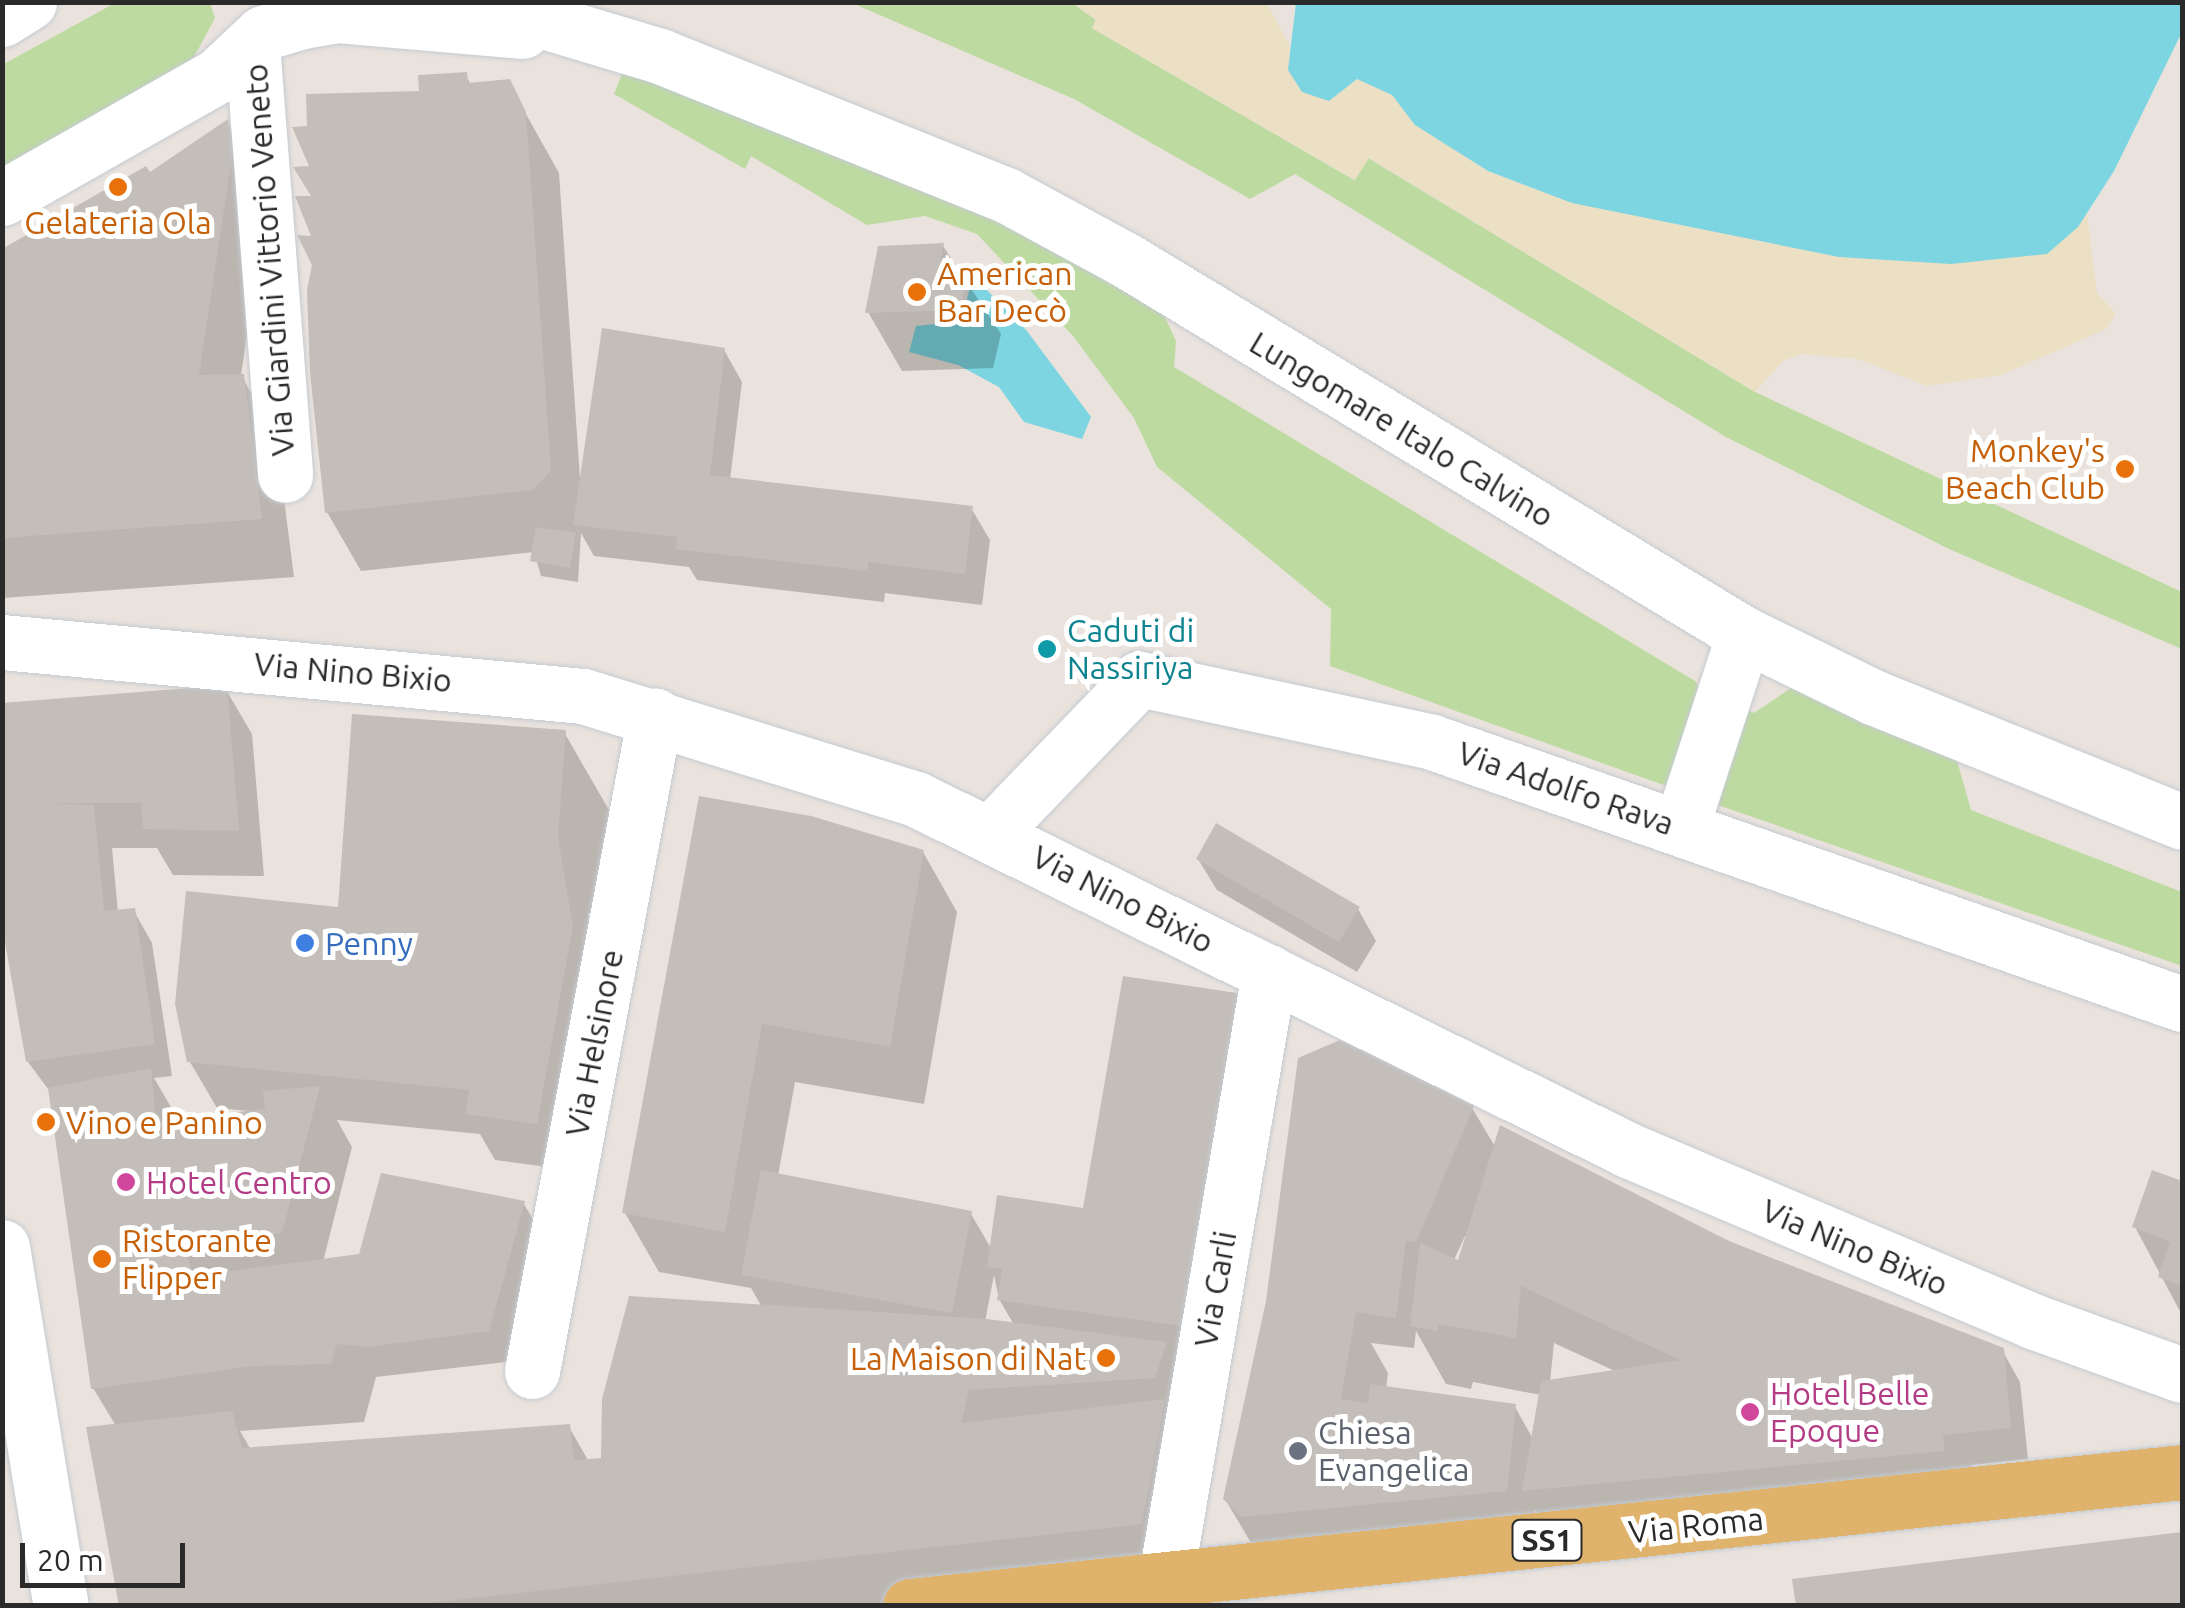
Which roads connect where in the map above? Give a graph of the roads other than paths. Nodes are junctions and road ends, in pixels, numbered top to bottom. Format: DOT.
graph roads {
  1 [pos="29,2"];
  2 [pos="473,14"];
  3 [pos="2,19"];
  4 [pos="237,41"];
  5 [pos="2,198"];
  6 [pos="286,475"];
  7 [pos="1744,634"];
  8 [pos="2,642"];
  9 [pos="655,715"];
  10 [pos="2182,822"];
  11 [pos="1682,828"];
  12 [pos="992,832"];
  13 [pos="1269,972"];
  14 [pos="2182,1004"];
  15 [pos="2,1247"];
  16 [pos="532,1372"];
  17 [pos="2182,1375"];
  18 [pos="2182,1472"];
  19 [pos="1162,1593"];
  20 [pos="61,1606"];
  21 [pos="910,1606"];
  1 -- 3 [label="street"];
  2 -- 4 [label="street, Via Giardini Vittorio Veneto"];
  2 -- 7 [label="street, Lungomare Italo Calvino"];
  4 -- 5 [label="street, Via Giardini Vittorio Veneto"];
  4 -- 6 [label="street, Via Giardini Vittorio Veneto"];
  7 -- 10 [label="street, Lungomare Italo Calvino"];
  7 -- 11 [label="street"];
  8 -- 9 [label="street, Via Nino Bixio"];
  9 -- 12 [label="street, Via Nino Bixio"];
  9 -- 16 [label="street, Via Helsinore"];
  11 -- 12 [label="street, Via Adolfo Rava"];
  11 -- 14 [label="street, Via Adolfo Rava"];
  12 -- 13 [label="street, Via Nino Bixio"];
  13 -- 17 [label="street, Via Nino Bixio"];
  13 -- 19 [label="street, Via Carli"];
  15 -- 20 [label="street"];
  18 -- 19 [label="main road, Via Roma / SS1"];
  19 -- 21 [label="main road, Via Roma / SS1"];
}
